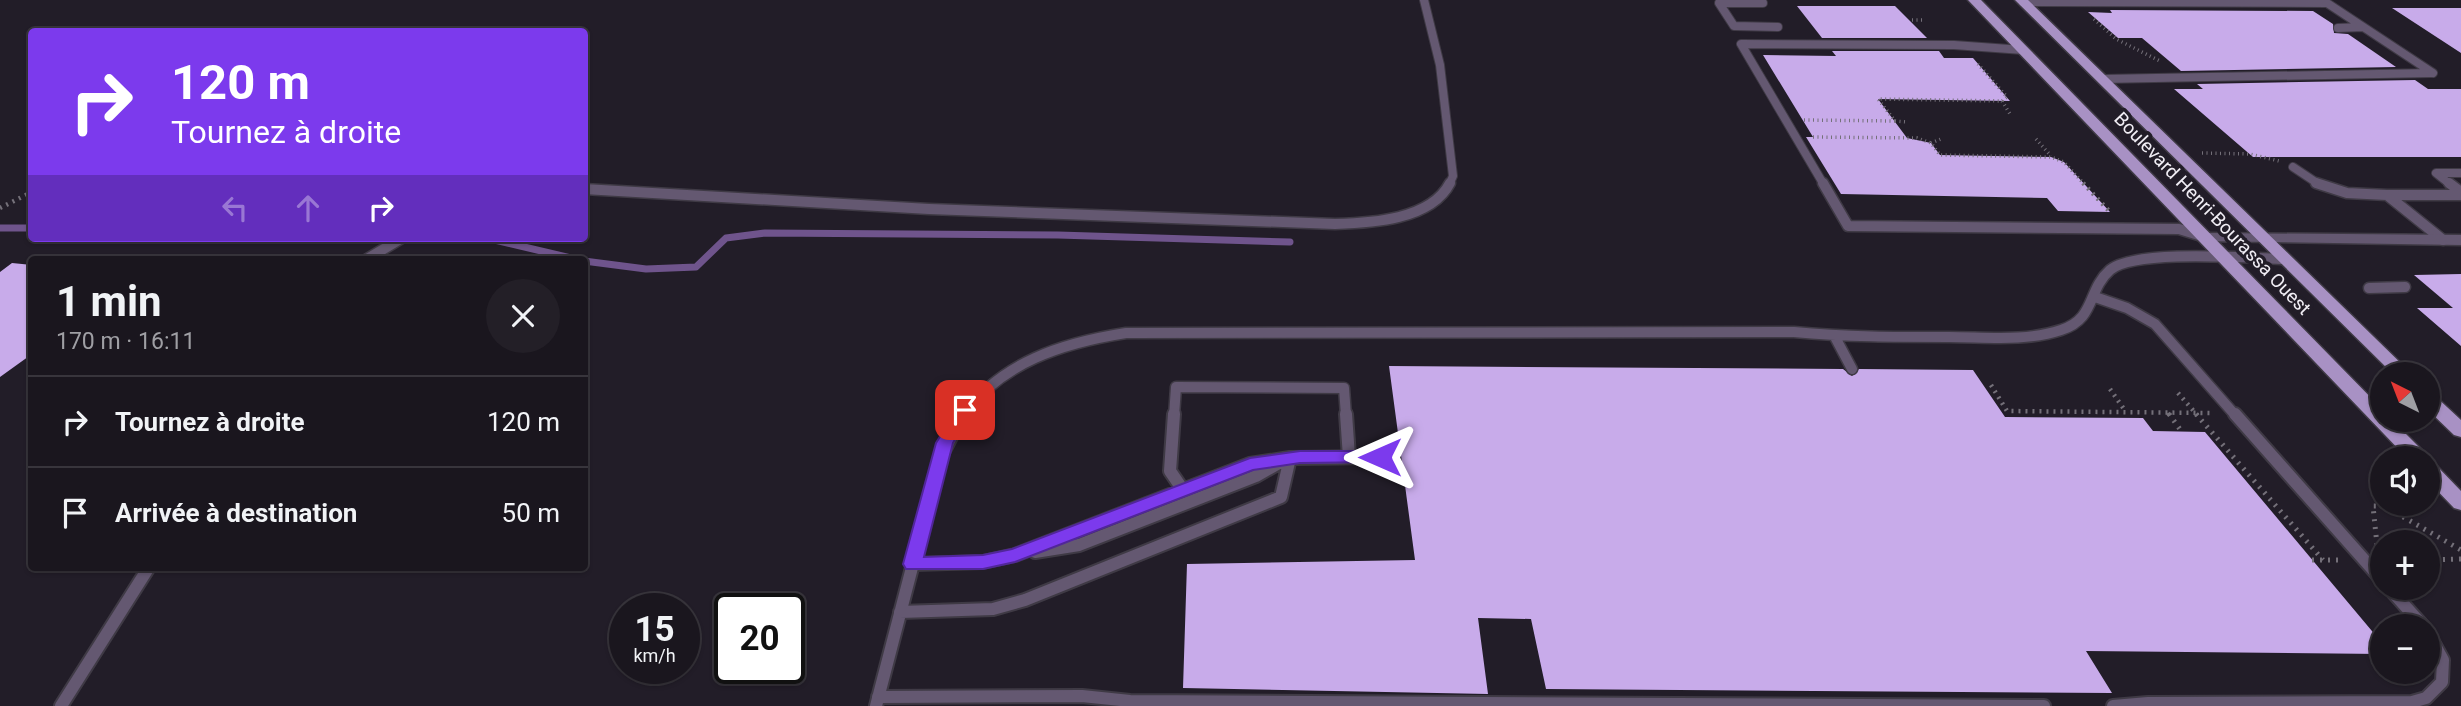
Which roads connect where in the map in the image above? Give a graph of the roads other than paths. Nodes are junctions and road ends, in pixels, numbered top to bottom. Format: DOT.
graph roads {
  1 [pos="1424,0"];
  2 [pos="1974,0"];
  3 [pos="2022,1"];
  4 [pos="1763,3"];
  5 [pos="1778,27"];
  6 [pos="2363,27"];
  7 [pos="2338,28"];
  8 [pos="2023,50"];
  9 [pos="2102,79"];
  10 [pos="2293,167"];
  11 [pos="2461,173"];
  12 [pos="588,189"];
  13 [pos="2461,194"];
  14 [pos="2387,195"];
  15 [pos="2207,238"];
  16 [pos="2263,239"];
  17 [pos="2443,240"];
  18 [pos="2461,240"];
  19 [pos="395,242"];
  20 [pos="372,256"];
  21 [pos="2226,259"];
  22 [pos="2284,259"];
  23 [pos="2369,288"];
  24 [pos="2405,288"];
  25 [pos="2095,298"];
  26 [pos="1835,337"];
  27 [pos="2391,362"];
  28 [pos="1852,369"];
  29 [pos="2440,411"];
  30 [pos="2461,431"];
  31 [pos="2406,446"];
  32 [pos="1349,457"];
  33 [pos="1380,457"];
  34 [pos="1290,458"];
  35 [pos="2440,481"];
  36 [pos="1183,490"];
  37 [pos="2461,503"];
  38 [pos="1015,555"];
  39 [pos="912,564"];
  40 [pos="2370,566"];
  41 [pos="146,571"];
  42 [pos="2400,600"];
  43 [pos="900,612"];
  44 [pos="2412,614"];
  45 [pos="2440,653"];
  46 [pos="877,701"];
  47 [pos="61,706"];
  48 [pos="2044,706"];
  49 [pos="2113,706"];
  1 -- 12 [label="lane"];
  2 -- 8 [label="main road, Boulevard Henri-Bourassa Ouest"];
  3 -- 6 [label="lane"];
  3 -- 9 [label="main road, Boulevard Henri-Bourassa Ouest"];
  4 -- 5 [label="lane"];
  6 -- 7 [label="lane"];
  6 -- 9 [label="lane"];
  8 -- 15 [label="main road, Boulevard Henri-Bourassa Ouest"];
  8 -- 15 [label="lane"];
  9 -- 16 [label="main road, Boulevard Henri-Bourassa Ouest"];
  10 -- 14 [label="lane"];
  11 -- 13 [label="lane"];
  13 -- 14 [label="lane"];
  14 -- 17 [label="lane"];
  15 -- 16 [label="street"];
  15 -- 21 [label="main road, Boulevard Henri-Bourassa Ouest"];
  16 -- 17 [label="street"];
  16 -- 22 [label="main road, Boulevard Henri-Bourassa Ouest"];
  17 -- 18 [label="street"];
  19 -- 20 [label="lane"];
  21 -- 22 [label="lane"];
  21 -- 25 [label="lane"];
  21 -- 31 [label="main road, Boulevard Henri-Bourassa Ouest"];
  22 -- 27 [label="main road, Boulevard Henri-Bourassa Ouest"];
  23 -- 24 [label="lane"];
  25 -- 26 [label="lane"];
  25 -- 40 [label="lane"];
  26 -- 28 [label="lane"];
  26 -- 39 [label="lane"];
  29 -- 30 [label="main road"];
  32 -- 33 [label="lane"];
  32 -- 34 [label="lane"];
  32 -- 36 [label="lane"];
  34 -- 36 [label="lane"];
  34 -- 38 [label="lane"];
  34 -- 43 [label="lane"];
  35 -- 37 [label="main road"];
  36 -- 38 [label="lane"];
  38 -- 39 [label="lane"];
  39 -- 43 [label="lane"];
  41 -- 47 [label="lane"];
  42 -- 44 [label="lane"];
  43 -- 46 [label="lane"];
  45 -- 49 [label="lane"];
  46 -- 48 [label="lane"];
}
